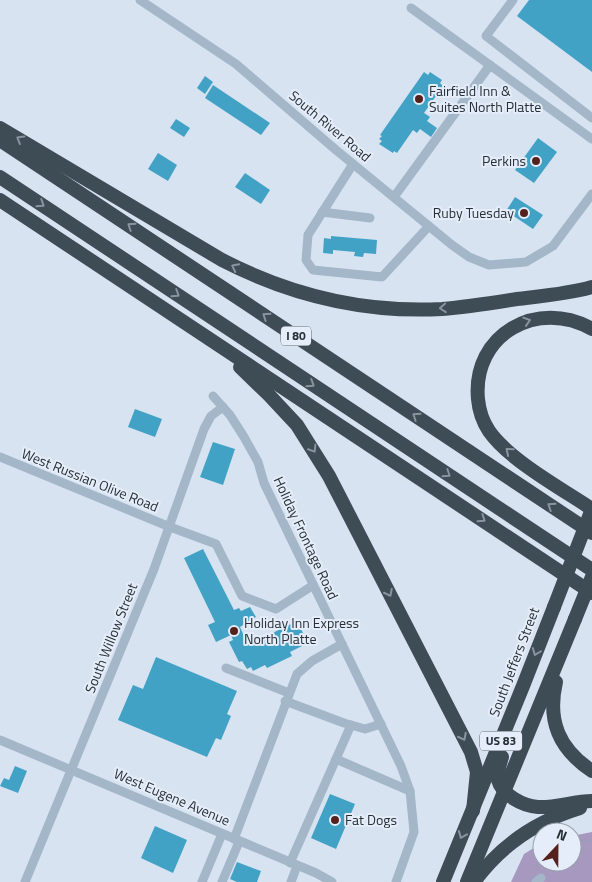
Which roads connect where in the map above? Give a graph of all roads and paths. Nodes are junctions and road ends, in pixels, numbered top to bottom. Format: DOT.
graph roads {
  1 [pos="140,0"];
  2 [pos="513,0"];
  3 [pos="411,8"];
  4 [pos="490,65"];
  5 [pos="592,118"];
  6 [pos="0,128"];
  7 [pos="592,139"];
  8 [pos="0,140"];
  9 [pos="353,164"];
  10 [pos="0,177"];
  11 [pos="592,194"];
  12 [pos="394,197"];
  13 [pos="0,200"];
  14 [pos="322,212"];
  15 [pos="370,218"];
  16 [pos="429,226"];
  17 [pos="592,286"];
  18 [pos="592,293"];
  19 [pos="492,303"];
  20 [pos="178,318"];
  21 [pos="592,330"];
  22 [pos="213,396"];
  23 [pos="222,407"];
  24 [pos="0,457"];
  25 [pos="592,509"];
  26 [pos="170,527"];
  27 [pos="592,533"];
  28 [pos="592,570"];
  29 [pos="592,577"];
  30 [pos="312,586"];
  31 [pos="592,593"];
  32 [pos="575,619"];
  33 [pos="342,644"];
  34 [pos="226,668"];
  35 [pos="523,686"];
  36 [pos="287,697"];
  37 [pos="381,724"];
  38 [pos="351,725"];
  39 [pos="0,740"];
  40 [pos="336,759"];
  41 [pos="72,769"];
  42 [pos="592,770"];
  43 [pos="504,791"];
  44 [pos="410,792"];
  45 [pos="592,802"];
  46 [pos="473,811"];
  47 [pos="222,834"];
  48 [pos="236,840"];
  49 [pos="294,864"];
  50 [pos="24,882"];
  51 [pos="202,882"];
  52 [pos="222,882"];
  53 [pos="292,882"];
  54 [pos="332,882"];
  55 [pos="396,882"];
  56 [pos="443,882"];
  57 [pos="468,882"];
  58 [pos="474,882"];
  1 -- 9 [label="street, South River Road"];
  2 -- 5 [label="street"];
  3 -- 4 [label="street"];
  4 -- 7 [label="street"];
  4 -- 12 [label="street"];
  19 -- 6 [label="highway, one-way"];
  27 -- 8 [label="highway, I 80, one-way"];
  9 -- 12 [label="street, South River Road"];
  9 -- 14 [label="street"];
  10 -- 28 [label="highway, I 80, one-way"];
  11 -- 16 [label="street, South River Road"];
  12 -- 16 [label="street, South River Road"];
  13 -- 20 [label="highway"];
  14 -- 15 [label="street"];
  14 -- 16 [label="street"];
  17 -- 19 [label="highway"];
  18 -- 19 [label="highway"];
  20 -- 31 [label="highway, one-way"];
  20 -- 46 [label="highway, one-way"];
  25 -- 21 [label="highway, one-way"];
  22 -- 23 [label="street, Holiday Frontage Road"];
  23 -- 26 [label="street, South Willow Street"];
  23 -- 30 [label="street, Holiday Frontage Road"];
  24 -- 26 [label="street, West Russian Olive Road"];
  25 -- 35 [label="highway, South Jeffers Street / US 83, one-way, bridge"];
  26 -- 30 [label="street, West Russian Olive Road"];
  26 -- 41 [label="street, South Willow Street"];
  29 -- 32 [label="highway, US 83, bridge"];
  30 -- 33 [label="street, Holiday Frontage Road"];
  32 -- 42 [label="highway"];
  32 -- 43 [label="highway, US 83"];
  33 -- 36 [label="street"];
  33 -- 37 [label="street, Holiday Frontage Road"];
  34 -- 36 [label="street"];
  35 -- 43 [label="highway"];
  35 -- 46 [label="highway, South Jeffers Street / US 83"];
  36 -- 38 [label="street"];
  36 -- 48 [label="street"];
  37 -- 38 [label="street"];
  37 -- 44 [label="street, Holiday Frontage Road"];
  38 -- 40 [label="street"];
  39 -- 41 [label="street, West Eugene Avenue"];
  40 -- 44 [label="street"];
  40 -- 49 [label="street"];
  41 -- 47 [label="street, West Eugene Avenue"];
  41 -- 50 [label="street, South Willow Street"];
  43 -- 45 [label="highway"];
  43 -- 57 [label="highway, US 83"];
  44 -- 55 [label="street, Holiday Frontage Road"];
  45 -- 58 [label="highway"];
  46 -- 56 [label="highway, South Jeffers Street / US 83, one-way"];
  47 -- 48 [label="street, West Eugene Avenue"];
  47 -- 51 [label="street"];
  48 -- 49 [label="street, West Eugene Avenue"];
  48 -- 52 [label="street"];
  49 -- 53 [label="street"];
  49 -- 54 [label="street, West Eugene Avenue"];
}
